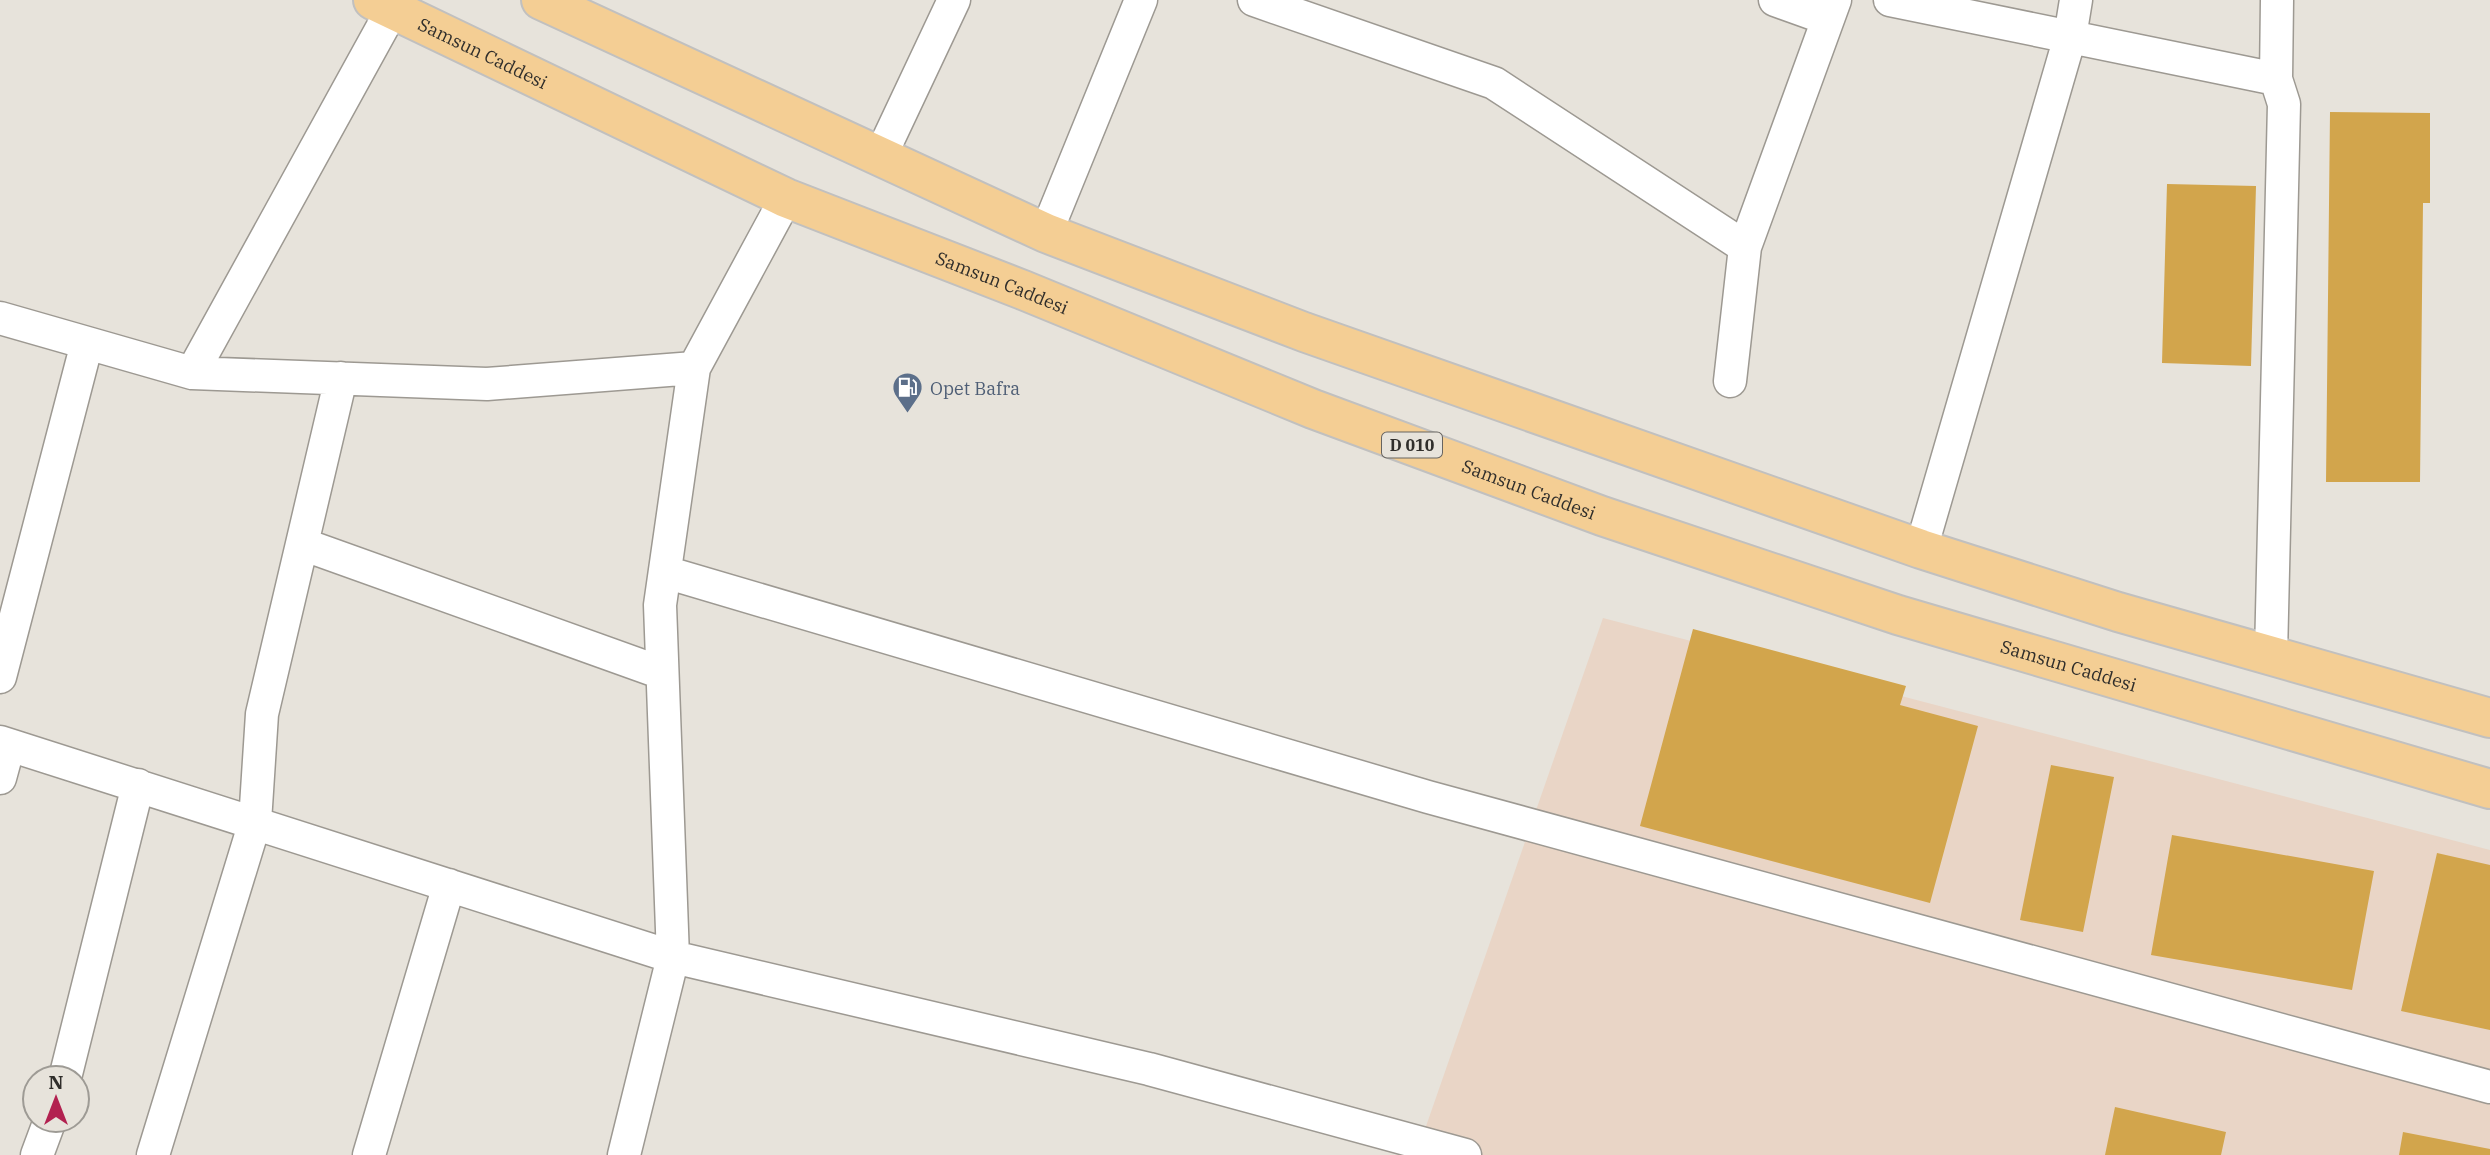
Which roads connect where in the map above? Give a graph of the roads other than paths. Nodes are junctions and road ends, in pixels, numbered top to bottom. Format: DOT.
graph roads {
  1 [pos="541,0"];
  2 [pos="954,0"];
  3 [pos="1141,0"];
  4 [pos="1254,0"];
  5 [pos="1774,0"];
  6 [pos="1890,0"];
  7 [pos="2076,0"];
  8 [pos="2277,0"];
  9 [pos="382,5"];
  10 [pos="1831,9"];
  11 [pos="2070,37"];
  12 [pos="2276,79"];
  13 [pos="880,157"];
  14 [pos="786,198"];
  15 [pos="1046,233"];
  16 [pos="1745,247"];
  17 [pos="0,318"];
  18 [pos="87,343"];
  19 [pos="694,368"];
  20 [pos="192,373"];
  21 [pos="341,378"];
  22 [pos="1730,381"];
  23 [pos="302,544"];
  24 [pos="1921,549"];
  25 [pos="665,572"];
  26 [pos="2271,655"];
  27 [pos="662,673"];
  28 [pos="0,677"];
  29 [pos="2490,718"];
  30 [pos="5,743"];
  31 [pos="0,778"];
  32 [pos="138,785"];
  33 [pos="2490,789"];
  34 [pos="255,822"];
  35 [pos="449,885"];
  36 [pos="673,957"];
  37 [pos="68,1064"];
  38 [pos="2490,1087"];
  39 [pos="45,1134"];
  40 [pos="37,1155"];
  41 [pos="153,1155"];
  42 [pos="369,1155"];
  43 [pos="624,1155"];
  44 [pos="1465,1155"];
  1 -- 13 [label="highway"];
  2 -- 13 [label="street"];
  3 -- 15 [label="street"];
  4 -- 16 [label="street"];
  5 -- 10 [label="street"];
  6 -- 11 [label="street"];
  7 -- 11 [label="street"];
  8 -- 12 [label="street"];
  9 -- 14 [label="highway, Samsun Caddesi / D 010"];
  9 -- 20 [label="street"];
  10 -- 16 [label="street"];
  11 -- 12 [label="street"];
  11 -- 24 [label="street"];
  12 -- 26 [label="street"];
  13 -- 15 [label="highway"];
  14 -- 19 [label="street"];
  14 -- 33 [label="highway, Samsun Caddesi / D 010"];
  15 -- 24 [label="highway"];
  16 -- 22 [label="street"];
  17 -- 18 [label="street"];
  18 -- 20 [label="street"];
  18 -- 28 [label="street"];
  19 -- 21 [label="street"];
  19 -- 25 [label="street"];
  20 -- 21 [label="street"];
  21 -- 23 [label="street"];
  23 -- 27 [label="street"];
  23 -- 34 [label="street"];
  24 -- 26 [label="highway"];
  25 -- 27 [label="street"];
  25 -- 38 [label="street"];
  26 -- 29 [label="highway"];
  27 -- 36 [label="street"];
  30 -- 31 [label="street"];
  30 -- 32 [label="street"];
  32 -- 34 [label="street"];
  32 -- 37 [label="street"];
  34 -- 35 [label="street"];
  34 -- 41 [label="street"];
  35 -- 36 [label="street"];
  35 -- 42 [label="street"];
  36 -- 43 [label="street"];
  36 -- 44 [label="street"];
  39 -- 40 [label="street"];
}
